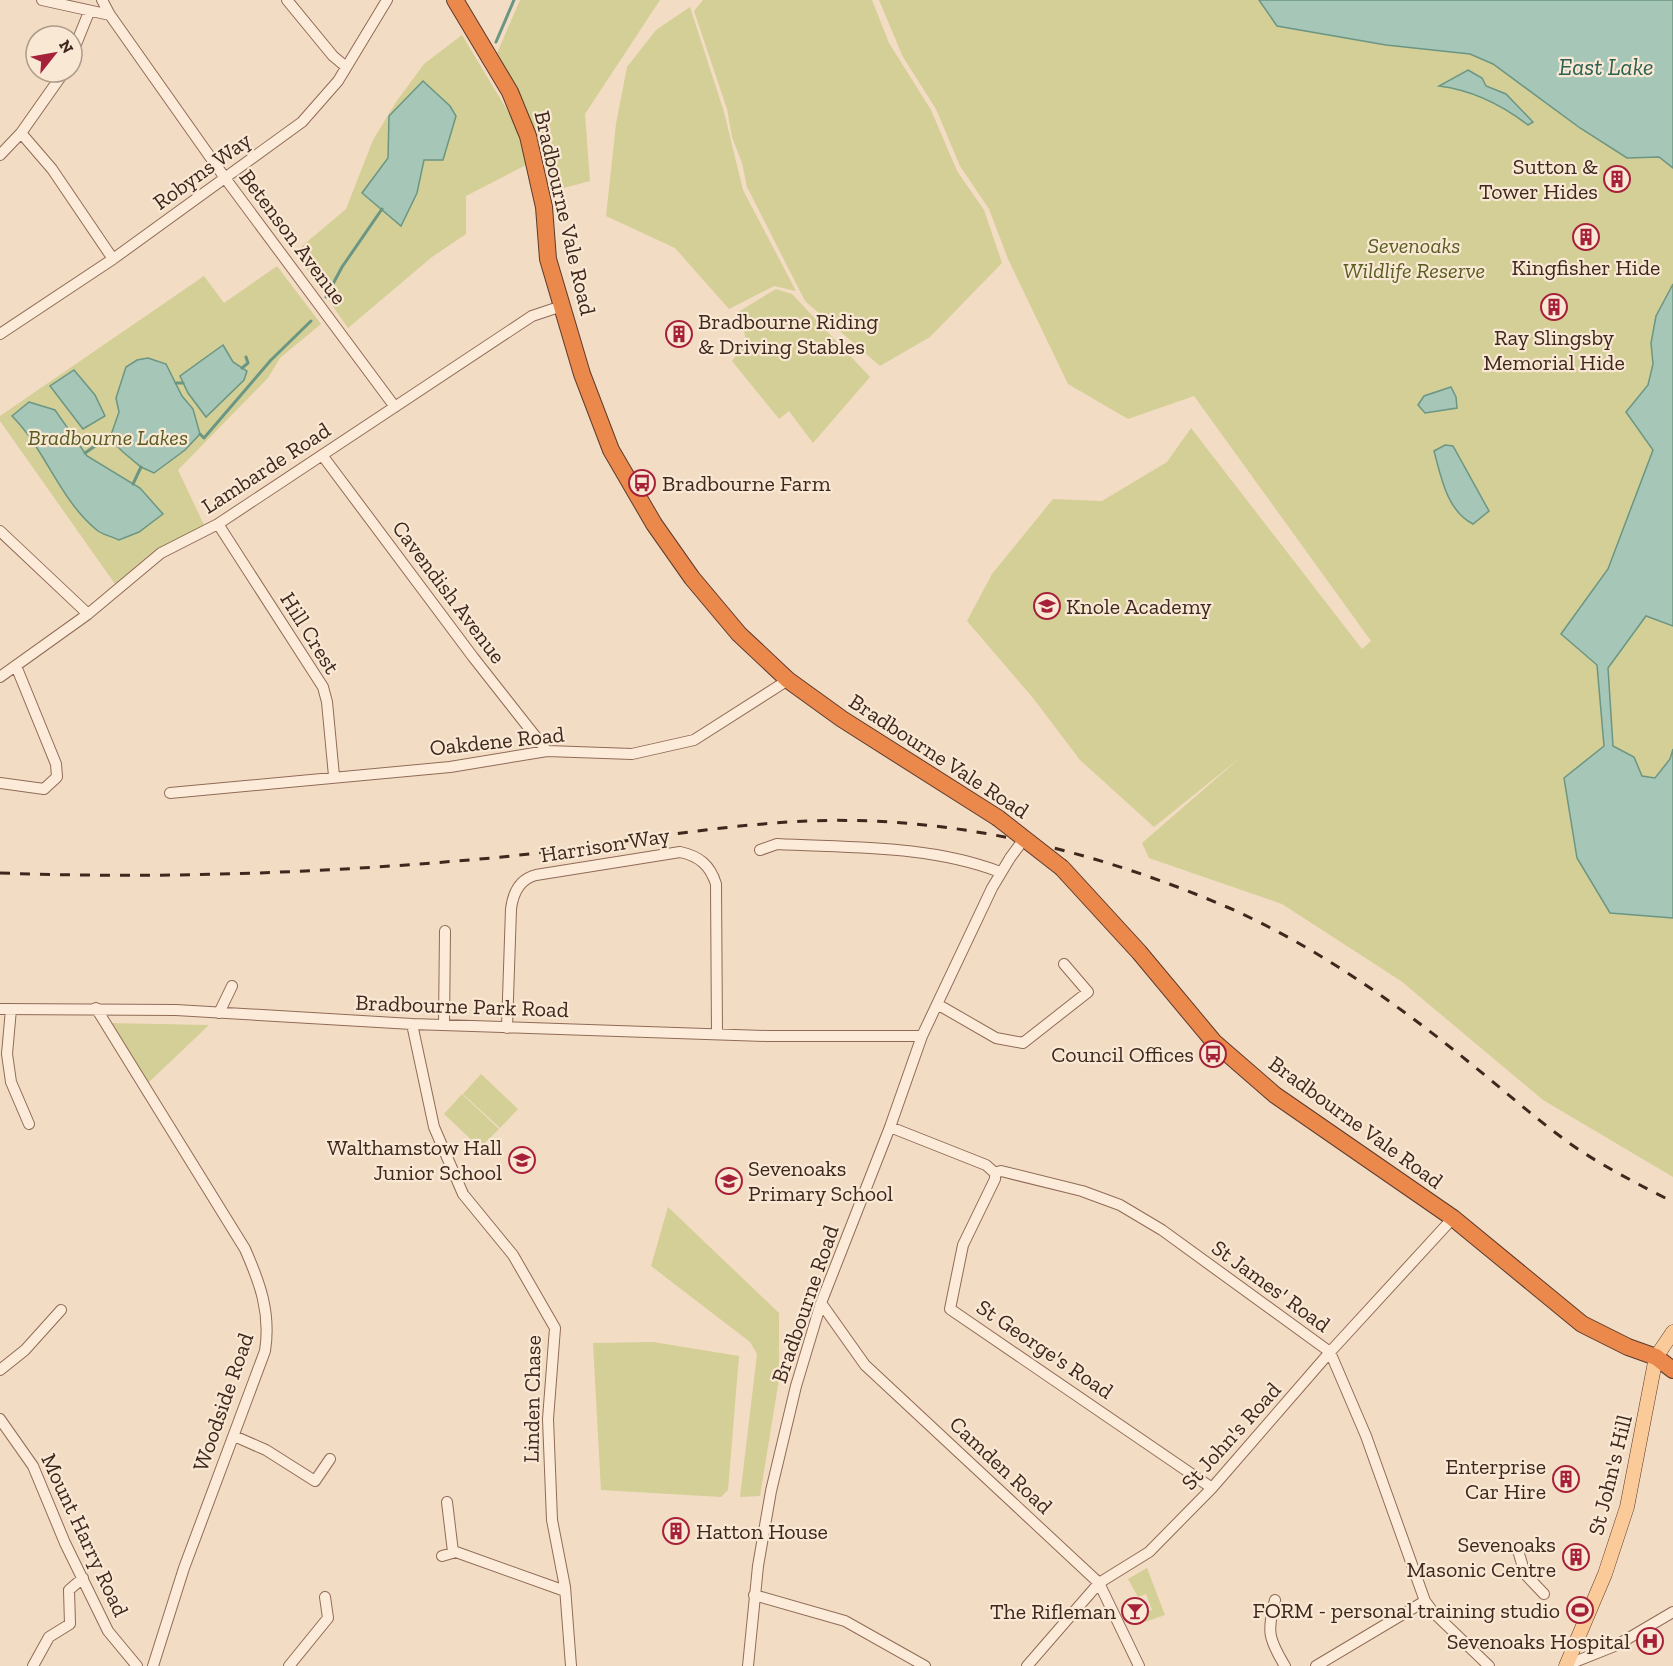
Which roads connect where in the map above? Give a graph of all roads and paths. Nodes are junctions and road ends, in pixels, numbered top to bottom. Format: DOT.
graph roads {
  1 [pos="42,0"];
  2 [pos="102,0"];
  3 [pos="287,0"];
  4 [pos="387,0"];
  5 [pos="455,0"];
  6 [pos="60,2"];
  7 [pos="89,12"];
  8 [pos="110,15"];
  9 [pos="84,24"];
  10 [pos="345,66"];
  11 [pos="56,84"];
  12 [pos="21,133"];
  13 [pos="0,155"];
  14 [pos="225,178"];
  15 [pos="113,259"];
  16 [pos="562,306"];
  17 [pos="0,334"];
  18 [pos="395,407"];
  19 [pos="322,455"];
  20 [pos="218,524"];
  21 [pos="0,531"];
  22 [pos="88,614"];
  23 [pos="16,666"];
  24 [pos="0,677"];
  25 [pos="788,680"];
  26 [pos="547,751"];
  27 [pos="334,776"];
  28 [pos="0,783"];
  29 [pos="170,793"];
  30 [pos="1024,839"];
  31 [pos="760,850"];
  32 [pos="1000,872"];
  33 [pos="445,931"];
  34 [pos="1064,964"];
  35 [pos="232,986"];
  36 [pos="937,1004"];
  37 [pos="96,1008"];
  38 [pos="6,1009"];
  39 [pos="219,1013"];
  40 [pos="412,1024"];
  41 [pos="444,1025"];
  42 [pos="507,1028"];
  43 [pos="717,1033"];
  44 [pos="922,1036"];
  45 [pos="29,1124"];
  46 [pos="890,1127"];
  47 [pos="995,1173"];
  48 [pos="1453,1218"];
  49 [pos="821,1303"];
  50 [pos="61,1310"];
  51 [pos="1673,1332"];
  52 [pos="1330,1352"];
  53 [pos="1656,1357"];
  54 [pos="0,1370"];
  55 [pos="1673,1370"];
  56 [pos="0,1419"];
  57 [pos="234,1436"];
  58 [pos="330,1459"];
  59 [pos="1212,1488"];
  60 [pos="447,1502"];
  61 [pos="1517,1547"];
  62 [pos="83,1578"];
  63 [pos="1099,1583"];
  64 [pos="565,1591"];
  65 [pos="1544,1594"];
  66 [pos="754,1595"];
  67 [pos="326,1597"];
  68 [pos="1275,1600"];
  69 [pos="1425,1601"];
  70 [pos="1673,1612"];
  71 [pos="33,1666"];
  72 [pos="137,1666"];
  73 [pos="153,1666"];
  74 [pos="289,1666"];
  75 [pos="571,1666"];
  76 [pos="748,1666"];
  77 [pos="925,1666"];
  78 [pos="1027,1666"];
  79 [pos="1139,1666"];
  80 [pos="1285,1666"];
  81 [pos="1316,1666"];
  82 [pos="1489,1666"];
  83 [pos="1567,1666"];
  1 -- 6 [label="street"];
  2 -- 8 [label="street, Betenson Avenue"];
  3 -- 10 [label="street"];
  4 -- 10 [label="street, Robyns Way"];
  5 -- 16 [label="highway, Bradbourne Vale Road"];
  6 -- 7 [label="street"];
  7 -- 8 [label="street"];
  7 -- 9 [label="street"];
  8 -- 14 [label="street, Betenson Avenue"];
  10 -- 14 [label="street, Robyns Way"];
  11 -- 12 [label="street"];
  12 -- 13 [label="street"];
  12 -- 15 [label="street"];
  14 -- 15 [label="street, Robyns Way"];
  14 -- 18 [label="street, Betenson Avenue"];
  15 -- 17 [label="street, Robyns Way"];
  16 -- 18 [label="street, Lambarde Road"];
  16 -- 25 [label="highway, Bradbourne Vale Road"];
  18 -- 19 [label="street, Lambarde Road"];
  19 -- 20 [label="street, Lambarde Road"];
  19 -- 26 [label="street, Cavendish Avenue"];
  20 -- 22 [label="street, Lambarde Road"];
  20 -- 27 [label="street, Hill Crest"];
  21 -- 22 [label="street"];
  22 -- 23 [label="street, Lambarde Road"];
  23 -- 24 [label="street, Lambarde Road"];
  23 -- 28 [label="street"];
  25 -- 26 [label="street, Oakdene Road"];
  25 -- 30 [label="highway, Bradbourne Vale Road, bridge"];
  26 -- 27 [label="street, Oakdene Road"];
  27 -- 29 [label="street, Oakdene Road"];
  30 -- 32 [label="street, Bradbourne Road, bridge"];
  30 -- 48 [label="highway, Bradbourne Vale Road, bridge"];
  31 -- 32 [label="street"];
  32 -- 36 [label="street, Bradbourne Road"];
  33 -- 41 [label="street"];
  34 -- 36 [label="street"];
  35 -- 39 [label="street"];
  36 -- 44 [label="street, Bradbourne Road"];
  37 -- 38 [label="street, Bradbourne Park Road"];
  37 -- 39 [label="street, Bradbourne Park Road"];
  37 -- 57 [label="street, Woodside Road"];
  38 -- 45 [label="street"];
  39 -- 40 [label="street, Bradbourne Park Road"];
  40 -- 41 [label="street, Bradbourne Park Road"];
  40 -- 64 [label="street, Linden Chase"];
  41 -- 42 [label="street, Bradbourne Park Road"];
  42 -- 43 [label="street, Bradbourne Park Road"];
  42 -- 43 [label="street, Harrison Way"];
  43 -- 44 [label="street, Bradbourne Park Road"];
  44 -- 46 [label="street, Bradbourne Road"];
  46 -- 47 [label="street"];
  46 -- 49 [label="street, Bradbourne Road"];
  47 -- 52 [label="street, St James' Road"];
  47 -- 59 [label="street, St George's Road"];
  48 -- 52 [label="street, St John's Road"];
  48 -- 53 [label="highway, Bradbourne Vale Road"];
  49 -- 63 [label="street, Camden Road"];
  49 -- 66 [label="street, Bradbourne Road"];
  50 -- 54 [label="street"];
  51 -- 53 [label="main road"];
  52 -- 59 [label="street, St John's Road"];
  52 -- 69 [label="street, St James' Road"];
  53 -- 55 [label="highway, Bradbourne Vale Road"];
  53 -- 83 [label="main road, St John's Hill"];
  56 -- 62 [label="street, Mount Harry Road"];
  57 -- 58 [label="street"];
  57 -- 73 [label="street, Woodside Road"];
  59 -- 63 [label="street, St John's Road"];
  60 -- 64 [label="street"];
  61 -- 65 [label="street"];
  62 -- 71 [label="street"];
  62 -- 72 [label="street, Mount Harry Road"];
  63 -- 78 [label="street, St John's Road"];
  63 -- 79 [label="street, Camden Road"];
  64 -- 75 [label="street, Linden Chase"];
  66 -- 76 [label="street, Bradbourne Road"];
  66 -- 77 [label="street"];
  67 -- 74 [label="street"];
  68 -- 80 [label="street"];
  69 -- 81 [label="street"];
  69 -- 82 [label="street, St James' Road"];
  70 -- 83 [label="street"];
}
